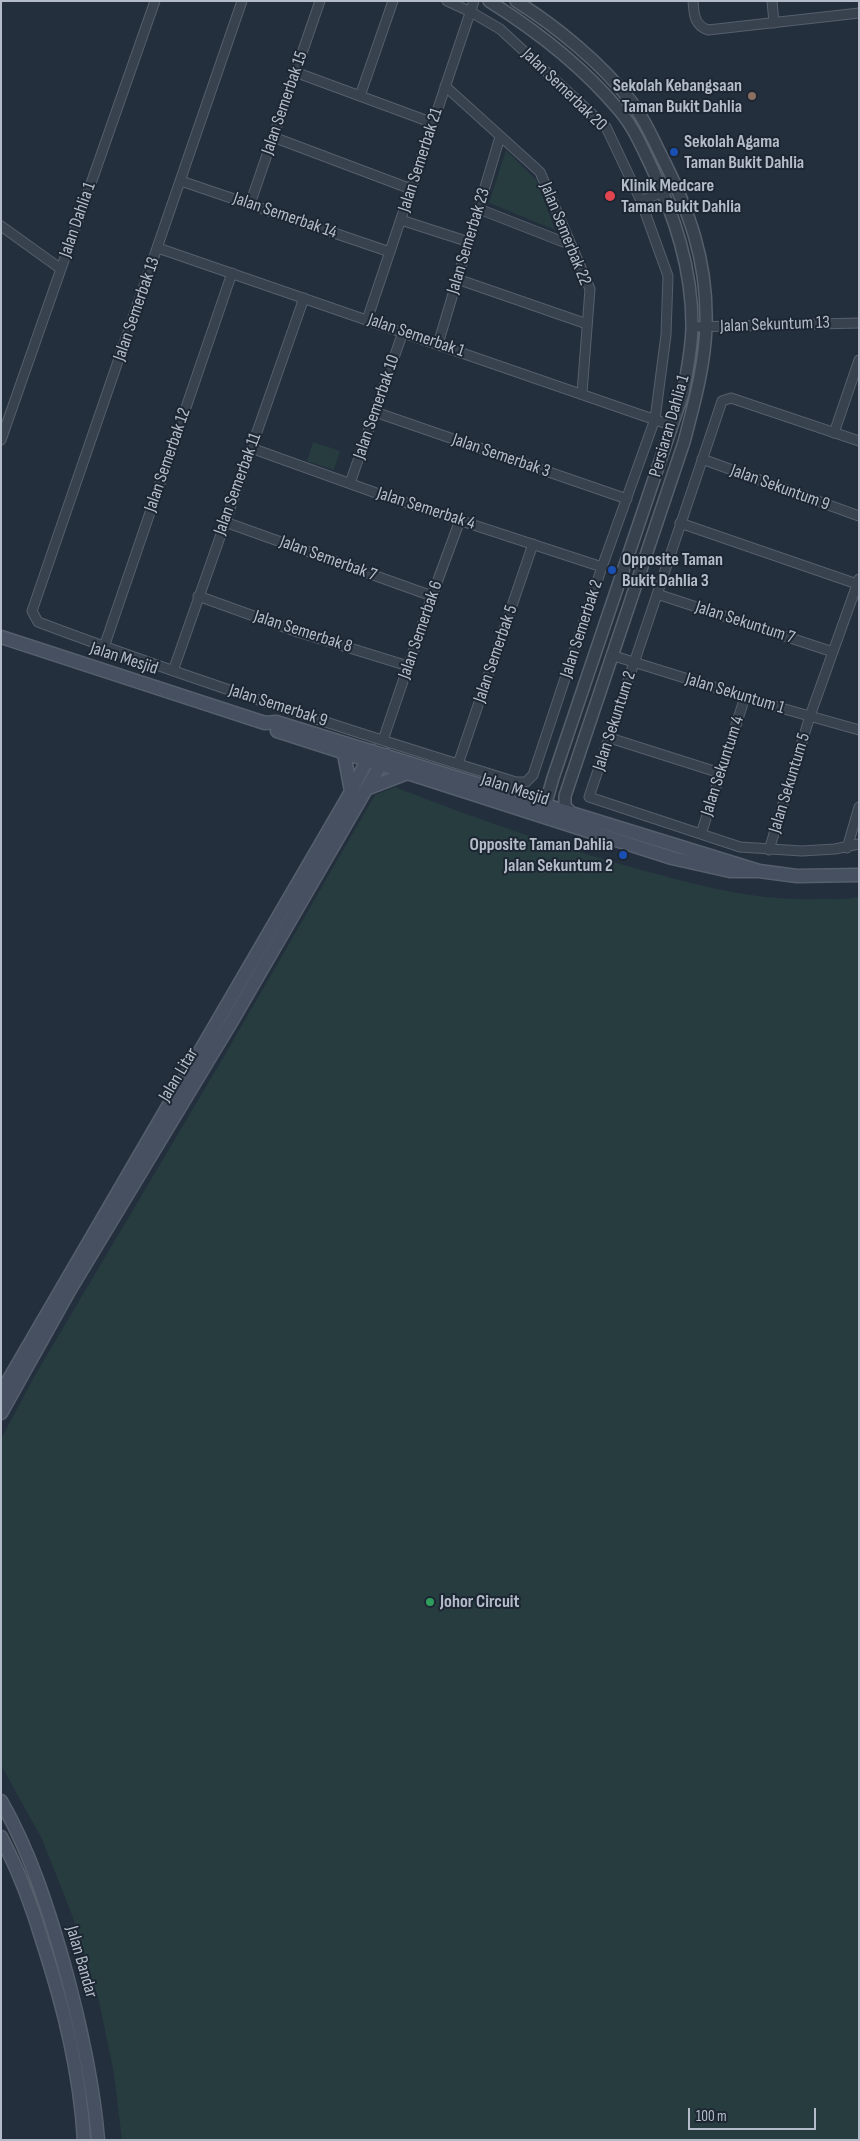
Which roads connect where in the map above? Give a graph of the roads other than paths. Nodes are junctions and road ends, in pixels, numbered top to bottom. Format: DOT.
graph roads {
  1 [pos="156,1"];
  2 [pos="242,1"];
  3 [pos="320,1"];
  4 [pos="393,1"];
  5 [pos="447,1"];
  6 [pos="474,1"];
  7 [pos="489,1"];
  8 [pos="516,1"];
  9 [pos="693,1"];
  10 [pos="772,1"];
  11 [pos="472,12"];
  12 [pos="859,13"];
  13 [pos="774,23"];
  14 [pos="295,72"];
  15 [pos="445,86"];
  16 [pos="360,96"];
  17 [pos="433,123"];
  18 [pos="273,137"];
  19 [pos="500,137"];
  20 [pos="181,181"];
  21 [pos="677,186"];
  22 [pos="411,189"];
  23 [pos="663,192"];
  24 [pos="640,201"];
  25 [pos="250,204"];
  26 [pos="478,210"];
  27 [pos="401,220"];
  28 [pos="1,226"];
  29 [pos="469,242"];
  30 [pos="571,245"];
  31 [pos="158,248"];
  32 [pos="390,252"];
  33 [pos="61,269"];
  34 [pos="232,273"];
  35 [pos="458,279"];
  36 [pos="304,298"];
  37 [pos="367,320"];
  38 [pos="859,323"];
  39 [pos="587,324"];
  40 [pos="692,327"];
  41 [pos="706,328"];
  42 [pos="403,332"];
  43 [pos="438,344"];
  44 [pos="859,360"];
  45 [pos="582,393"];
  46 [pos="375,412"];
  47 [pos="655,419"];
  48 [pos="673,426"];
  49 [pos="834,433"];
  50 [pos="1,440"];
  51 [pos="859,441"];
  52 [pos="251,448"];
  53 [pos="702,459"];
  54 [pos="350,483"];
  55 [pos="627,499"];
  56 [pos="859,516"];
  57 [pos="460,520"];
  58 [pos="224,522"];
  59 [pos="680,523"];
  60 [pos="533,544"];
  61 [pos="602,567"];
  62 [pos="858,581"];
  63 [pos="657,594"];
  64 [pos="198,596"];
  65 [pos="432,596"];
  66 [pos="34,617"];
  67 [pos="1,637"];
  68 [pos="104,647"];
  69 [pos="833,652"];
  70 [pos="611,655"];
  71 [pos="634,662"];
  72 [pos="408,666"];
  73 [pos="173,671"];
  74 [pos="745,697"];
  75 [pos="810,716"];
  76 [pos="265,723"];
  77 [pos="859,730"];
  78 [pos="613,739"];
  79 [pos="383,740"];
  80 [pos="344,754"];
  81 [pos="369,756"];
  82 [pos="383,760"];
  83 [pos="458,764"];
  84 [pos="720,773"];
  85 [pos="405,774"];
  86 [pos="553,778"];
  87 [pos="526,782"];
  88 [pos="570,784"];
  89 [pos="366,789"];
  90 [pos="351,791"];
  91 [pos="545,806"];
  92 [pos="859,807"];
  93 [pos="573,815"];
  94 [pos="550,820"];
  95 [pos="701,834"];
  96 [pos="859,844"];
  97 [pos="847,848"];
  98 [pos="769,850"];
  99 [pos="759,871"];
  100 [pos="859,875"];
  101 [pos="1,1393"];
  102 [pos="1,1414"];
  103 [pos="1,1801"];
  104 [pos="1,1837"];
  105 [pos="67,1998"];
  106 [pos="84,2140"];
  107 [pos="98,2140"];
  1 -- 33 [label="street, Jalan Dahlia 1"];
  2 -- 20 [label="street, Jalan Semerbak 13"];
  3 -- 14 [label="street, Jalan Semerbak 15"];
  4 -- 16 [label="street"];
  5 -- 11 [label="street, Jalan Semerbak 20"];
  6 -- 11 [label="street, Jalan Semerbak 21"];
  7 -- 23 [label="street, Persiaran Dahlia 1"];
  8 -- 21 [label="street, Persiaran Dahlia 1"];
  9 -- 13 [label="street"];
  10 -- 13 [label="street"];
  11 -- 15 [label="street, Jalan Semerbak 21"];
  11 -- 24 [label="street, Jalan Semerbak 20"];
  12 -- 13 [label="street"];
  14 -- 16 [label="street"];
  14 -- 18 [label="street, Jalan Semerbak 15"];
  15 -- 17 [label="street, Jalan Semerbak 21"];
  15 -- 19 [label="street, Jalan Semerbak 22"];
  16 -- 17 [label="street"];
  17 -- 22 [label="street, Jalan Semerbak 21"];
  18 -- 22 [label="street"];
  18 -- 25 [label="street, Jalan Semerbak 15"];
  19 -- 26 [label="street, Jalan Semerbak 23"];
  19 -- 30 [label="street, Jalan Semerbak 22"];
  20 -- 25 [label="street, Jalan Semerbak 14"];
  20 -- 31 [label="street, Jalan Semerbak 13"];
  21 -- 23 [label="street"];
  21 -- 41 [label="street, Persiaran Dahlia 1"];
  22 -- 27 [label="street, Jalan Semerbak 21"];
  23 -- 24 [label="street"];
  23 -- 40 [label="street, Persiaran Dahlia 1"];
  24 -- 47 [label="street, Jalan Semerbak 20"];
  25 -- 32 [label="street, Jalan Semerbak 14"];
  26 -- 29 [label="street, Jalan Semerbak 23"];
  26 -- 30 [label="street"];
  27 -- 29 [label="street"];
  27 -- 32 [label="street, Jalan Semerbak 21"];
  28 -- 33 [label="street"];
  29 -- 35 [label="street, Jalan Semerbak 23"];
  30 -- 39 [label="street, Jalan Semerbak 22"];
  31 -- 34 [label="street, Jalan Semerbak 1"];
  31 -- 66 [label="street, Jalan Semerbak 13"];
  32 -- 37 [label="street, Jalan Semerbak 21"];
  33 -- 50 [label="street, Jalan Dahlia 1"];
  34 -- 36 [label="street, Jalan Semerbak 1"];
  34 -- 68 [label="street, Jalan Semerbak 12"];
  35 -- 39 [label="street"];
  35 -- 43 [label="street, Jalan Semerbak 23"];
  36 -- 37 [label="street, Jalan Semerbak 1"];
  36 -- 52 [label="street, Jalan Semerbak 11"];
  37 -- 42 [label="street, Jalan Semerbak 1"];
  38 -- 41 [label="street, Jalan Sekuntum 13"];
  39 -- 45 [label="street, Jalan Semerbak 22"];
  40 -- 41 [label="street, Jalan Sekuntum 13"];
  40 -- 48 [label="street, Persiaran Dahlia 1"];
  41 -- 70 [label="street, Persiaran Dahlia 1"];
  42 -- 43 [label="street, Jalan Semerbak 1"];
  42 -- 46 [label="street, Jalan Semerbak 10"];
  43 -- 45 [label="street, Jalan Semerbak 1"];
  44 -- 49 [label="street"];
  45 -- 47 [label="street, Jalan Semerbak 1"];
  46 -- 54 [label="street, Jalan Semerbak 10"];
  46 -- 55 [label="street, Jalan Semerbak 3"];
  47 -- 48 [label="street, Jalan Semerbak 1"];
  47 -- 55 [label="street, Jalan Semerbak 2"];
  48 -- 86 [label="street, Persiaran Dahlia 1"];
  49 -- 51 [label="street"];
  49 -- 53 [label="street, Jalan Sekuntum 2"];
  52 -- 54 [label="street, Jalan Semerbak 4"];
  52 -- 58 [label="street, Jalan Semerbak 11"];
  53 -- 56 [label="street, Jalan Sekuntum 9"];
  53 -- 59 [label="street, Jalan Sekuntum 2"];
  54 -- 57 [label="street, Jalan Semerbak 4"];
  55 -- 61 [label="street, Jalan Semerbak 2"];
  57 -- 60 [label="street, Jalan Semerbak 4"];
  57 -- 65 [label="street, Jalan Semerbak 6"];
  58 -- 64 [label="street, Jalan Semerbak 11"];
  58 -- 65 [label="street, Jalan Semerbak 7"];
  59 -- 62 [label="street"];
  59 -- 63 [label="street, Jalan Sekuntum 2"];
  60 -- 61 [label="street, Jalan Semerbak 4"];
  60 -- 83 [label="street, Jalan Semerbak 5"];
  61 -- 87 [label="street, Jalan Semerbak 2"];
  62 -- 69 [label="street, Jalan Sekuntum 5"];
  63 -- 69 [label="street, Jalan Sekuntum 7"];
  63 -- 71 [label="street, Jalan Sekuntum 2"];
  64 -- 72 [label="street, Jalan Semerbak 8"];
  64 -- 73 [label="street, Jalan Semerbak 11"];
  65 -- 72 [label="street, Jalan Semerbak 6"];
  66 -- 68 [label="street, Jalan Semerbak 9"];
  67 -- 76 [label="main road, Jalan Mesjid"];
  68 -- 73 [label="street, Jalan Semerbak 9"];
  69 -- 75 [label="street, Jalan Sekuntum 5"];
  70 -- 71 [label="street, Jalan Sekuntum 1"];
  70 -- 88 [label="street, Persiaran Dahlia 1"];
  71 -- 74 [label="street, Jalan Sekuntum 1"];
  71 -- 95 [label="street, Jalan Sekuntum 2"];
  72 -- 79 [label="street, Jalan Semerbak 6"];
  73 -- 79 [label="street, Jalan Semerbak 9"];
  74 -- 75 [label="street, Jalan Sekuntum 1"];
  74 -- 84 [label="street, Jalan Sekuntum 4"];
  75 -- 77 [label="street, Jalan Sekuntum 1"];
  75 -- 98 [label="street, Jalan Sekuntum 5"];
  76 -- 80 [label="main road, Jalan Mesjid"];
  76 -- 81 [label="main road, Jalan Mesjid"];
  78 -- 84 [label="street"];
  79 -- 83 [label="street, Jalan Semerbak 9"];
  80 -- 81 [label="main road, Jalan Mesjid"];
  80 -- 90 [label="main road"];
  81 -- 82 [label="main road, Jalan Mesjid"];
  81 -- 90 [label="main road, Jalan Litar"];
  82 -- 85 [label="main road, Jalan Mesjid"];
  82 -- 89 [label="main road, Jalan Litar"];
  82 -- 91 [label="main road, Jalan Mesjid"];
  83 -- 87 [label="street, Jalan Semerbak 9"];
  84 -- 95 [label="street, Jalan Sekuntum 4"];
  85 -- 89 [label="main road"];
  85 -- 94 [label="main road, Jalan Mesjid"];
  86 -- 88 [label="street"];
  86 -- 91 [label="street, Persiaran Dahlia 1"];
  88 -- 93 [label="street, Persiaran Dahlia 1"];
  89 -- 102 [label="main road, Jalan Litar"];
  90 -- 101 [label="main road, Jalan Litar"];
  91 -- 93 [label="main road, Jalan Mesjid"];
  91 -- 94 [label="street"];
  92 -- 97 [label="street"];
  93 -- 99 [label="main road, Jalan Mesjid"];
  94 -- 99 [label="main road, Jalan Mesjid"];
  95 -- 98 [label="street, Jalan Sekuntum 2"];
  96 -- 97 [label="street, Jalan Sekuntum 2"];
  97 -- 98 [label="street, Jalan Sekuntum 2"];
  99 -- 100 [label="main road, Jalan Mesjid"];
  103 -- 105 [label="main road, Jalan Bandar"];
  104 -- 105 [label="main road, Jalan Bandar"];
  105 -- 106 [label="main road, Jalan Bandar"];
  105 -- 107 [label="main road, Jalan Bandar"];
}
